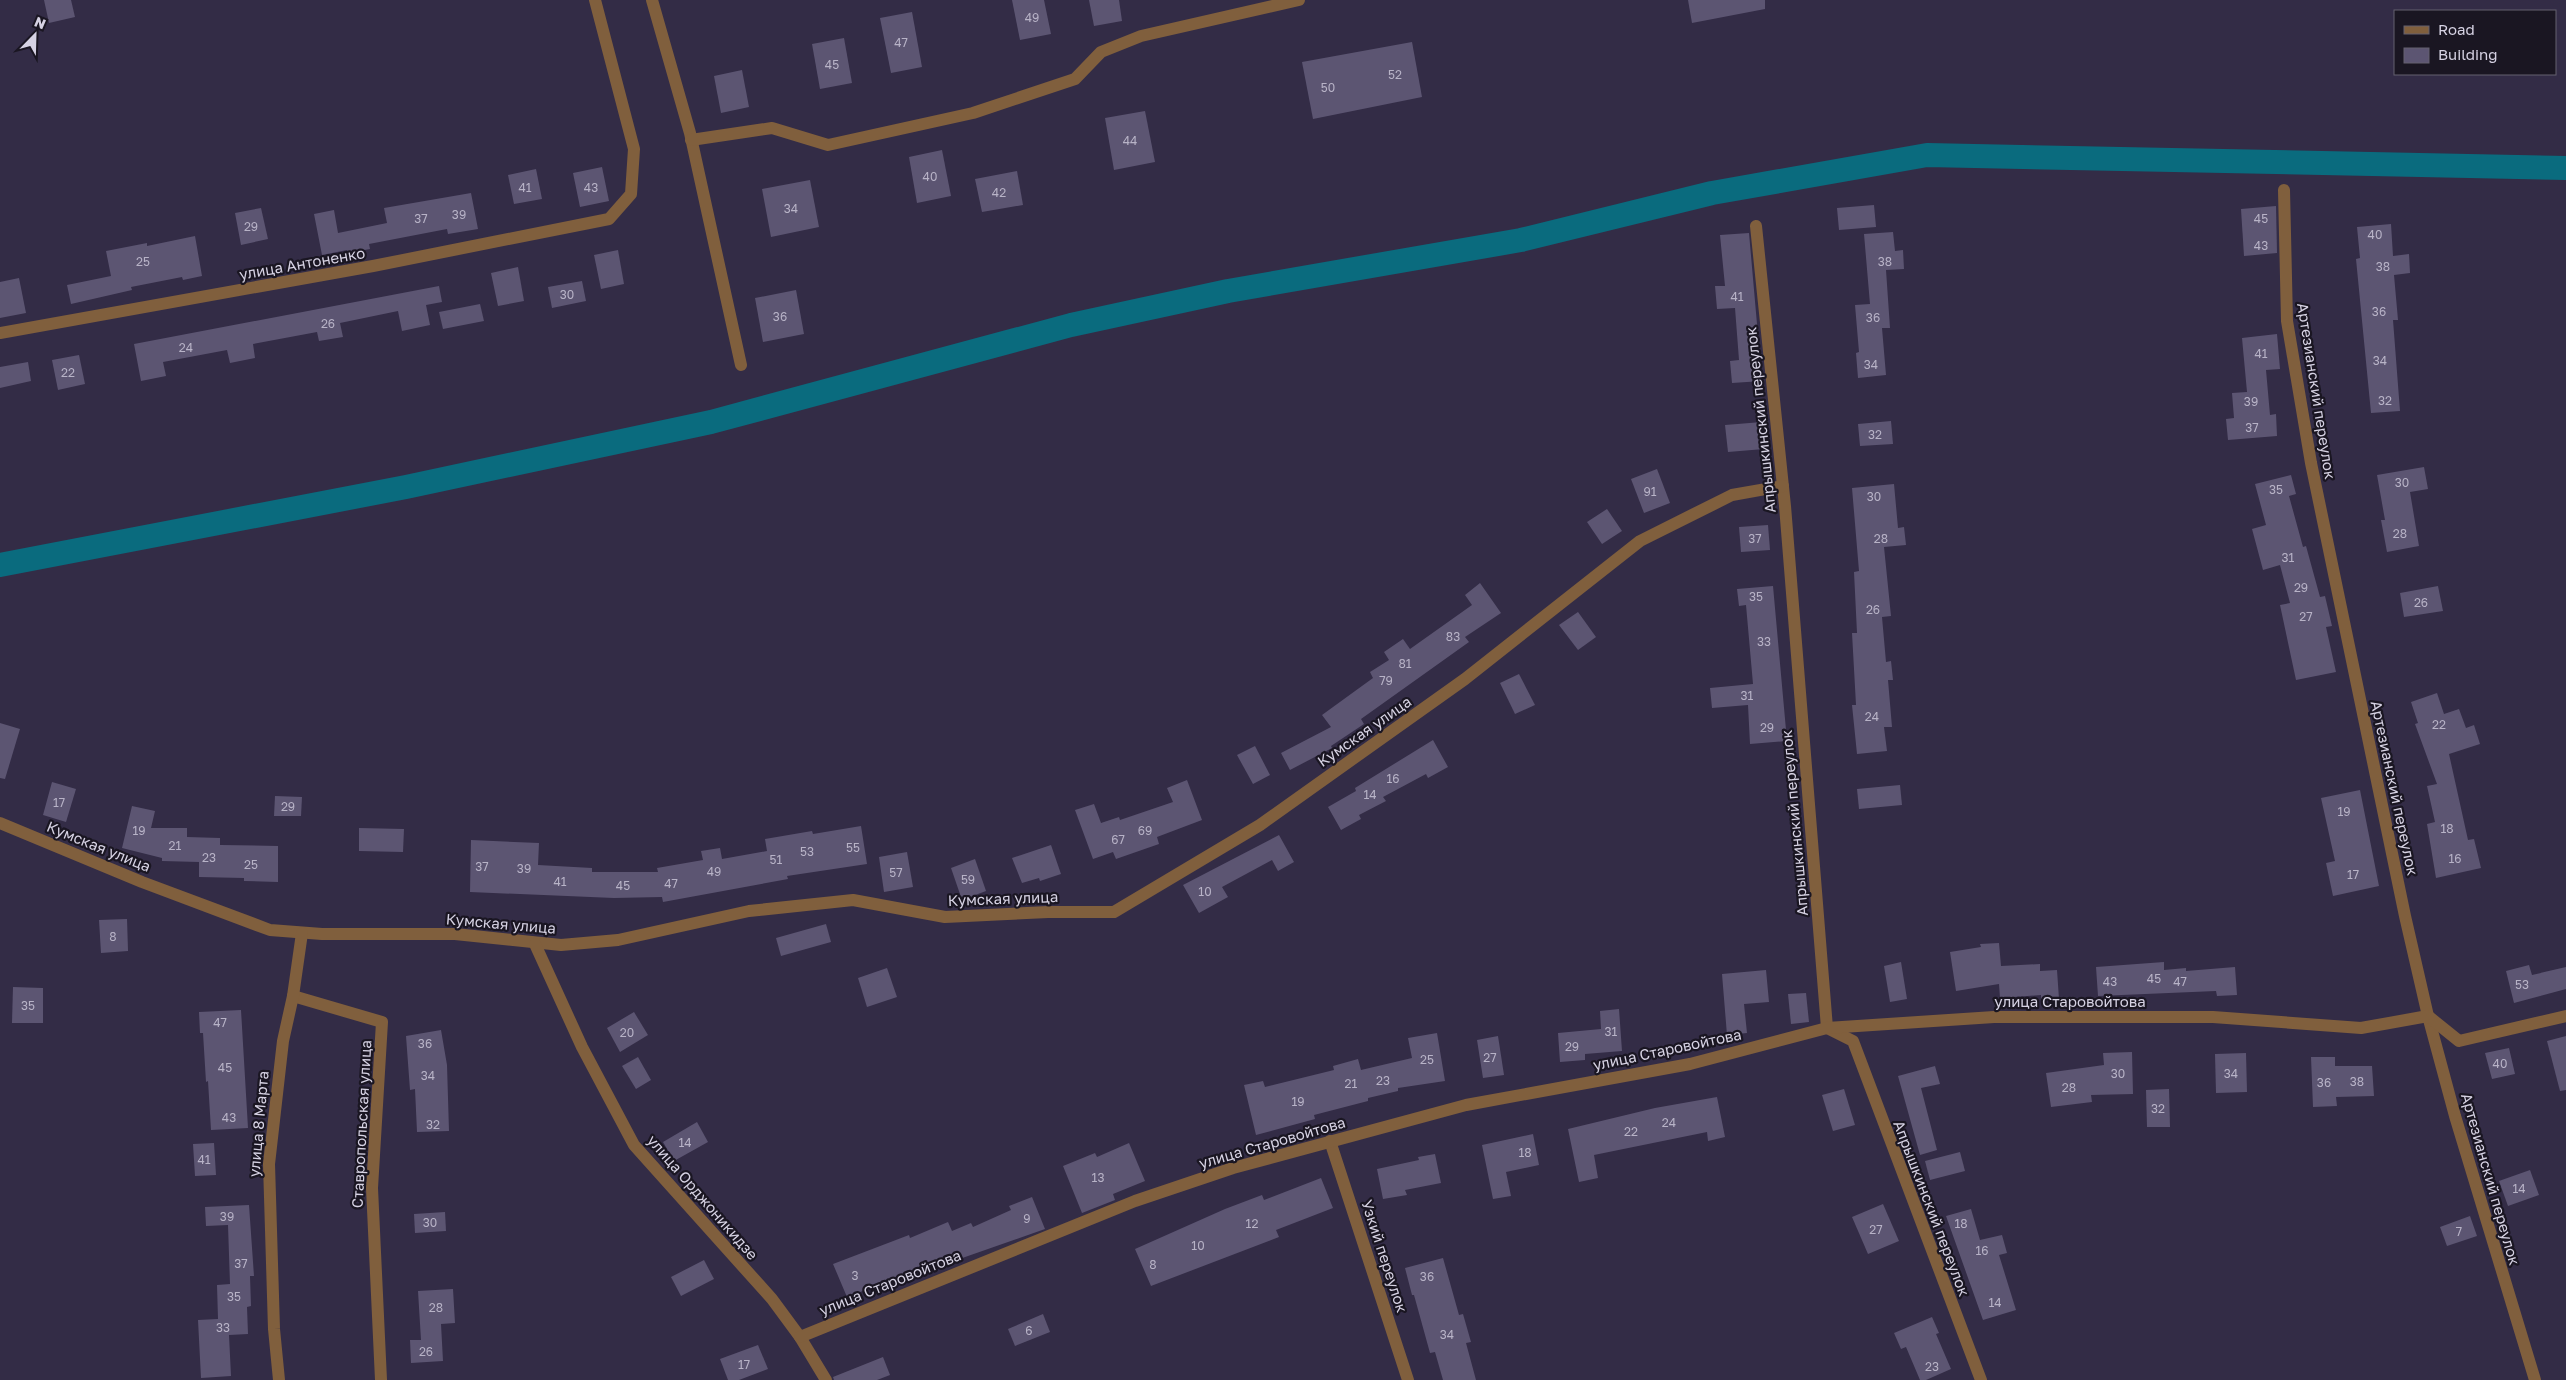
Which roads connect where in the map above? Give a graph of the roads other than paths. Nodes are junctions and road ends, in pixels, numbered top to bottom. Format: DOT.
graph roads {
  1 [pos="594,0"];
  2 [pos="652,0"];
  3 [pos="1299,0"];
  4 [pos="691,140"];
  5 [pos="2284,190"];
  6 [pos="1756,226"];
  7 [pos="0,333"];
  8 [pos="741,365"];
  9 [pos="1783,486"];
  10 [pos="0,823"];
  11 [pos="302,933"];
  12 [pos="535,944"];
  13 [pos="293,996"];
  14 [pos="2428,1016"];
  15 [pos="2566,1016"];
  16 [pos="1827,1028"];
  17 [pos="1330,1141"];
  18 [pos="800,1336"];
  19 [pos="279,1380"];
  20 [pos="381,1380"];
  21 [pos="826,1380"];
  22 [pos="1408,1380"];
  23 [pos="1981,1380"];
  24 [pos="2535,1380"];
  1 -- 7 [label="street, улица Антоненко"];
  2 -- 4 [label="street"];
  3 -- 4 [label="street"];
  4 -- 8 [label="street"];
  5 -- 14 [label="street, Артезианский переулок"];
  6 -- 9 [label="street, Апрышкинский переулок"];
  9 -- 12 [label="street, Кумская улица"];
  9 -- 16 [label="street, Апрышкинский переулок"];
  10 -- 11 [label="street, Кумская улица"];
  11 -- 12 [label="street, Кумская улица"];
  11 -- 13 [label="street, улица 8 Марта"];
  12 -- 18 [label="street, улица Орджоникидзе"];
  13 -- 19 [label="street, улица 8 Марта"];
  13 -- 20 [label="street, Ставропольская улица"];
  14 -- 15 [label="street"];
  14 -- 16 [label="street, улица Старовойтова"];
  14 -- 24 [label="street, Артезианский переулок"];
  16 -- 17 [label="street, улица Старовойтова"];
  16 -- 23 [label="street, Апрышкинский переулок"];
  17 -- 18 [label="street, улица Старовойтова"];
  17 -- 22 [label="street, Узкий переулок"];
  18 -- 21 [label="street, улица Орджоникидзе"];
}
